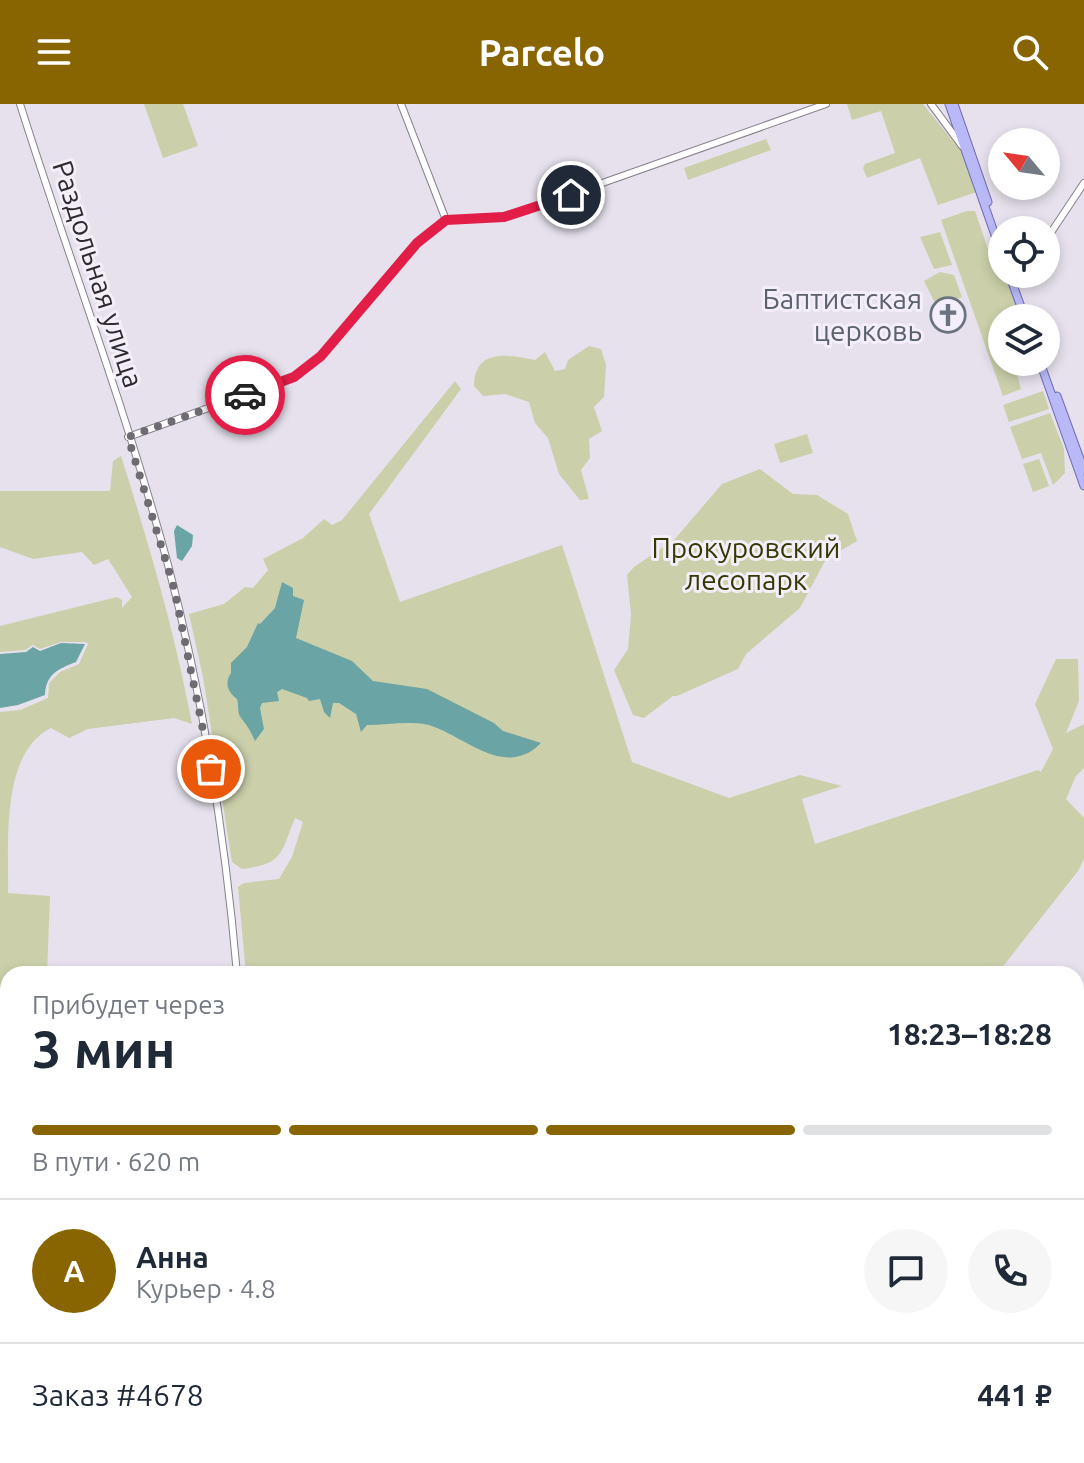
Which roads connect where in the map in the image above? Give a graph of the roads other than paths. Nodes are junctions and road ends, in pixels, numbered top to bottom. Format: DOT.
graph roads {
  1 [pos="20,104"];
  2 [pos="401,104"];
  3 [pos="826,104"];
  4 [pos="931,104"];
  5 [pos="951,104"];
  6 [pos="964,149"];
  7 [pos="1084,183"];
  8 [pos="988,216"];
  9 [pos="993,216"];
  10 [pos="1060,219"];
  11 [pos="446,220"];
  12 [pos="1048,376"];
  13 [pos="1048,376"];
  14 [pos="128,437"];
  15 [pos="1084,470"];
  16 [pos="1084,486"];
  17 [pos="236,966"];
  1 -- 14 [label="main road, Раздольная улица"];
  2 -- 11 [label="main road"];
  3 -- 11 [label="main road"];
  4 -- 6 [label="main road"];
  5 -- 6 [label="main road"];
  5 -- 9 [label="main road"];
  6 -- 8 [label="main road"];
  7 -- 10 [label="main road"];
  11 -- 14 [label="main road"];
  12 -- 15 [label="main road"];
  13 -- 16 [label="main road"];
  14 -- 17 [label="main road, Раздольная улица"];
}
